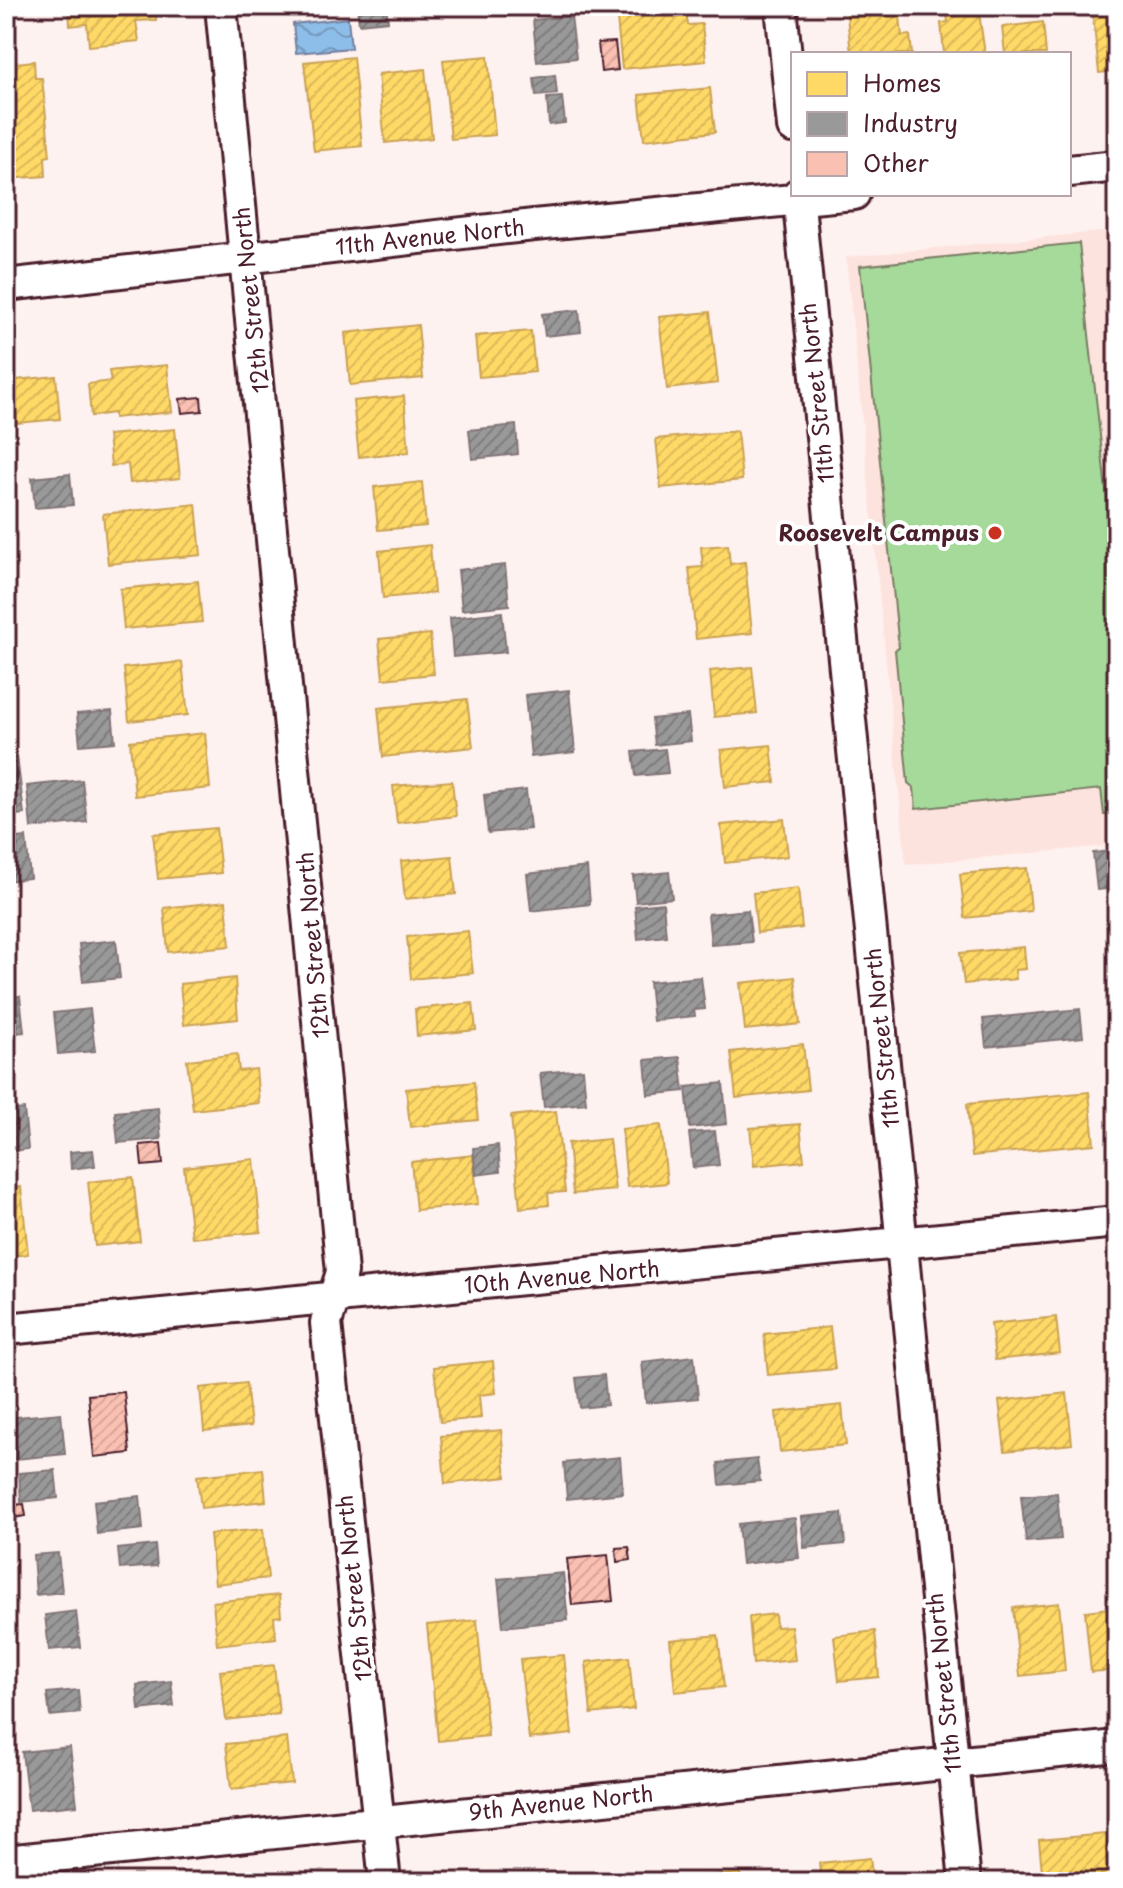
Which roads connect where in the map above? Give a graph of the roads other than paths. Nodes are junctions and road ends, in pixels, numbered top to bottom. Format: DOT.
graph roads {
  1 [pos="221,6"];
  2 [pos="781,6"];
  3 [pos="791,107"];
  4 [pos="1117,166"];
  5 [pos="1071,171"];
  6 [pos="798,197"];
  7 [pos="247,258"];
  8 [pos="6,285"];
  9 [pos="1117,1222"];
  10 [pos="903,1244"];
  11 [pos="331,1300"];
  12 [pos="6,1329"];
  13 [pos="1117,1746"];
  14 [pos="952,1761"];
  15 [pos="379,1822"];
  16 [pos="6,1861"];
  17 [pos="385,1882"];
  18 [pos="965,1882"];
  1 -- 7 [label="street, 12th Street North"];
  2 -- 3 [label="street"];
  4 -- 5 [label="street"];
  6 -- 7 [label="street, 11th Avenue North"];
  6 -- 10 [label="street, 11th Street North"];
  7 -- 8 [label="street, 11th Avenue North"];
  7 -- 11 [label="street, 12th Street North"];
  9 -- 10 [label="street, 10th Avenue North"];
  10 -- 11 [label="street, 10th Avenue North"];
  10 -- 14 [label="street, 11th Street North"];
  11 -- 12 [label="street, 10th Avenue North"];
  11 -- 15 [label="street, 12th Street North"];
  13 -- 14 [label="street, 9th Avenue North"];
  14 -- 15 [label="street, 9th Avenue North"];
  14 -- 18 [label="street, 11th Street North"];
  15 -- 16 [label="street, 9th Avenue North"];
  15 -- 17 [label="street, 12th Street North"];
}
